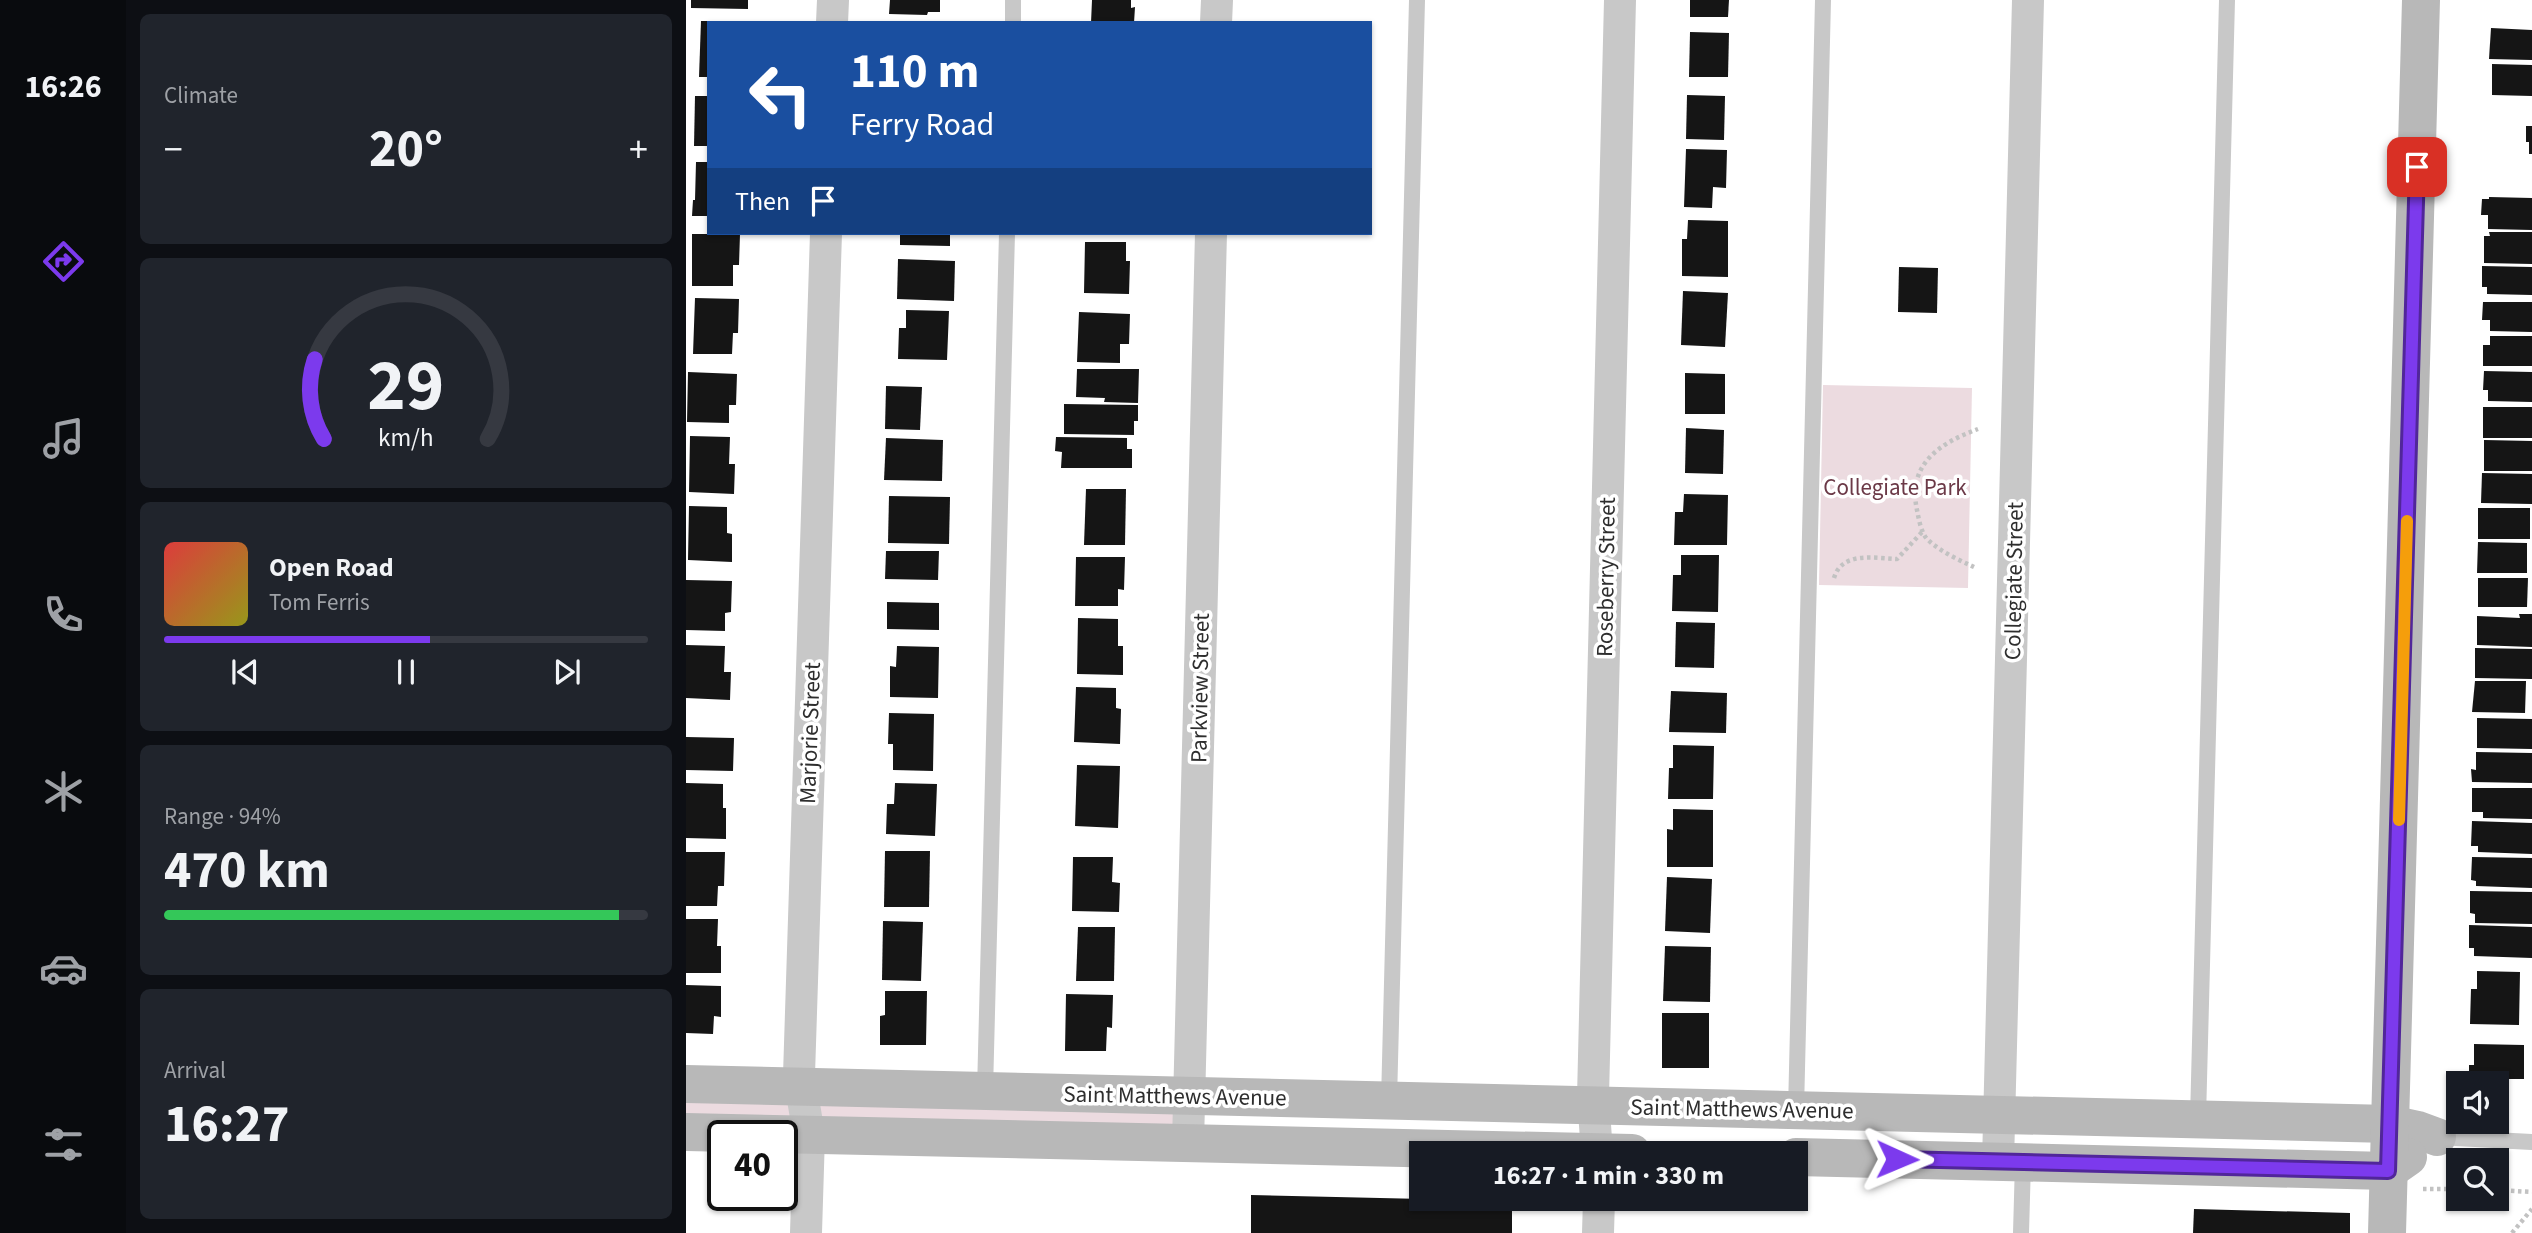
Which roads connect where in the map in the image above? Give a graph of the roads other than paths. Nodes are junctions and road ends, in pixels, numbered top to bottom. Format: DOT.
graph roads {
  1 [pos="833,0"];
  2 [pos="1013,0"];
  3 [pos="1217,0"];
  4 [pos="1417,0"];
  5 [pos="1620,0"];
  6 [pos="1823,0"];
  7 [pos="2028,0"];
  8 [pos="2227,0"];
  9 [pos="2421,0"];
  10 [pos="832,21"];
  11 [pos="1013,21"];
  12 [pos="1216,21"];
  13 [pos="826,235"];
  14 [pos="1007,235"];
  15 [pos="1211,235"];
  16 [pos="686,1084"];
  17 [pos="801,1086"];
  18 [pos="985,1091"];
  19 [pos="1190,1096"];
  20 [pos="1390,1101"];
  21 [pos="1593,1105"];
  22 [pos="1796,1110"];
  23 [pos="2000,1115"];
  24 [pos="2198,1119"];
  25 [pos="2390,1124"];
  26 [pos="686,1132"];
  27 [pos="809,1135"];
  28 [pos="2437,1137"];
  29 [pos="1596,1141"];
  30 [pos="2532,1142"];
  31 [pos="1188,1143"];
  32 [pos="1409,1148"];
  33 [pos="1808,1157"];
  34 [pos="2011,1162"];
  35 [pos="2388,1171"];
  36 [pos="1599,1211"];
  37 [pos="806,1233"];
  38 [pos="1598,1233"];
  39 [pos="2021,1233"];
  40 [pos="2387,1233"];
  1 -- 10 [label="street"];
  2 -- 11 [label="lane"];
  3 -- 12 [label="street"];
  4 -- 20 [label="lane"];
  5 -- 21 [label="street, Roseberry Street"];
  6 -- 22 [label="lane"];
  7 -- 23 [label="street, Collegiate Street"];
  8 -- 24 [label="lane"];
  9 -- 25 [label="street"];
  13 -- 17 [label="street, Marjorie Street"];
  14 -- 18 [label="lane"];
  15 -- 19 [label="street, Parkview Street"];
  16 -- 17 [label="street, Saint Matthews Avenue"];
  17 -- 18 [label="street, Saint Matthews Avenue"];
  17 -- 27 [label="street, Marjorie Street"];
  18 -- 19 [label="street, Saint Matthews Avenue"];
  19 -- 20 [label="street, Saint Matthews Avenue"];
  19 -- 31 [label="street, Parkview Street"];
  20 -- 21 [label="street, Saint Matthews Avenue"];
  21 -- 22 [label="street, Saint Matthews Avenue"];
  21 -- 29 [label="street, Roseberry Street"];
  22 -- 23 [label="street, Saint Matthews Avenue"];
  23 -- 24 [label="street, Saint Matthews Avenue"];
  23 -- 34 [label="street, Collegiate Street"];
  24 -- 25 [label="street, Saint Matthews Avenue"];
  25 -- 28 [label="street, Saint Matthews Avenue"];
  25 -- 35 [label="street"];
  26 -- 27 [label="street, Saint Matthews Avenue"];
  27 -- 31 [label="street, Saint Matthews Avenue"];
  27 -- 37 [label="street, Marjorie Street"];
  28 -- 30 [label="lane"];
  28 -- 35 [label="street"];
  31 -- 32 [label="street, Saint Matthews Avenue"];
  33 -- 34 [label="street, Saint Matthews Avenue"];
  34 -- 35 [label="street, Saint Matthews Avenue"];
  34 -- 39 [label="lane"];
  35 -- 40 [label="street"];
  36 -- 38 [label="street"];
}
